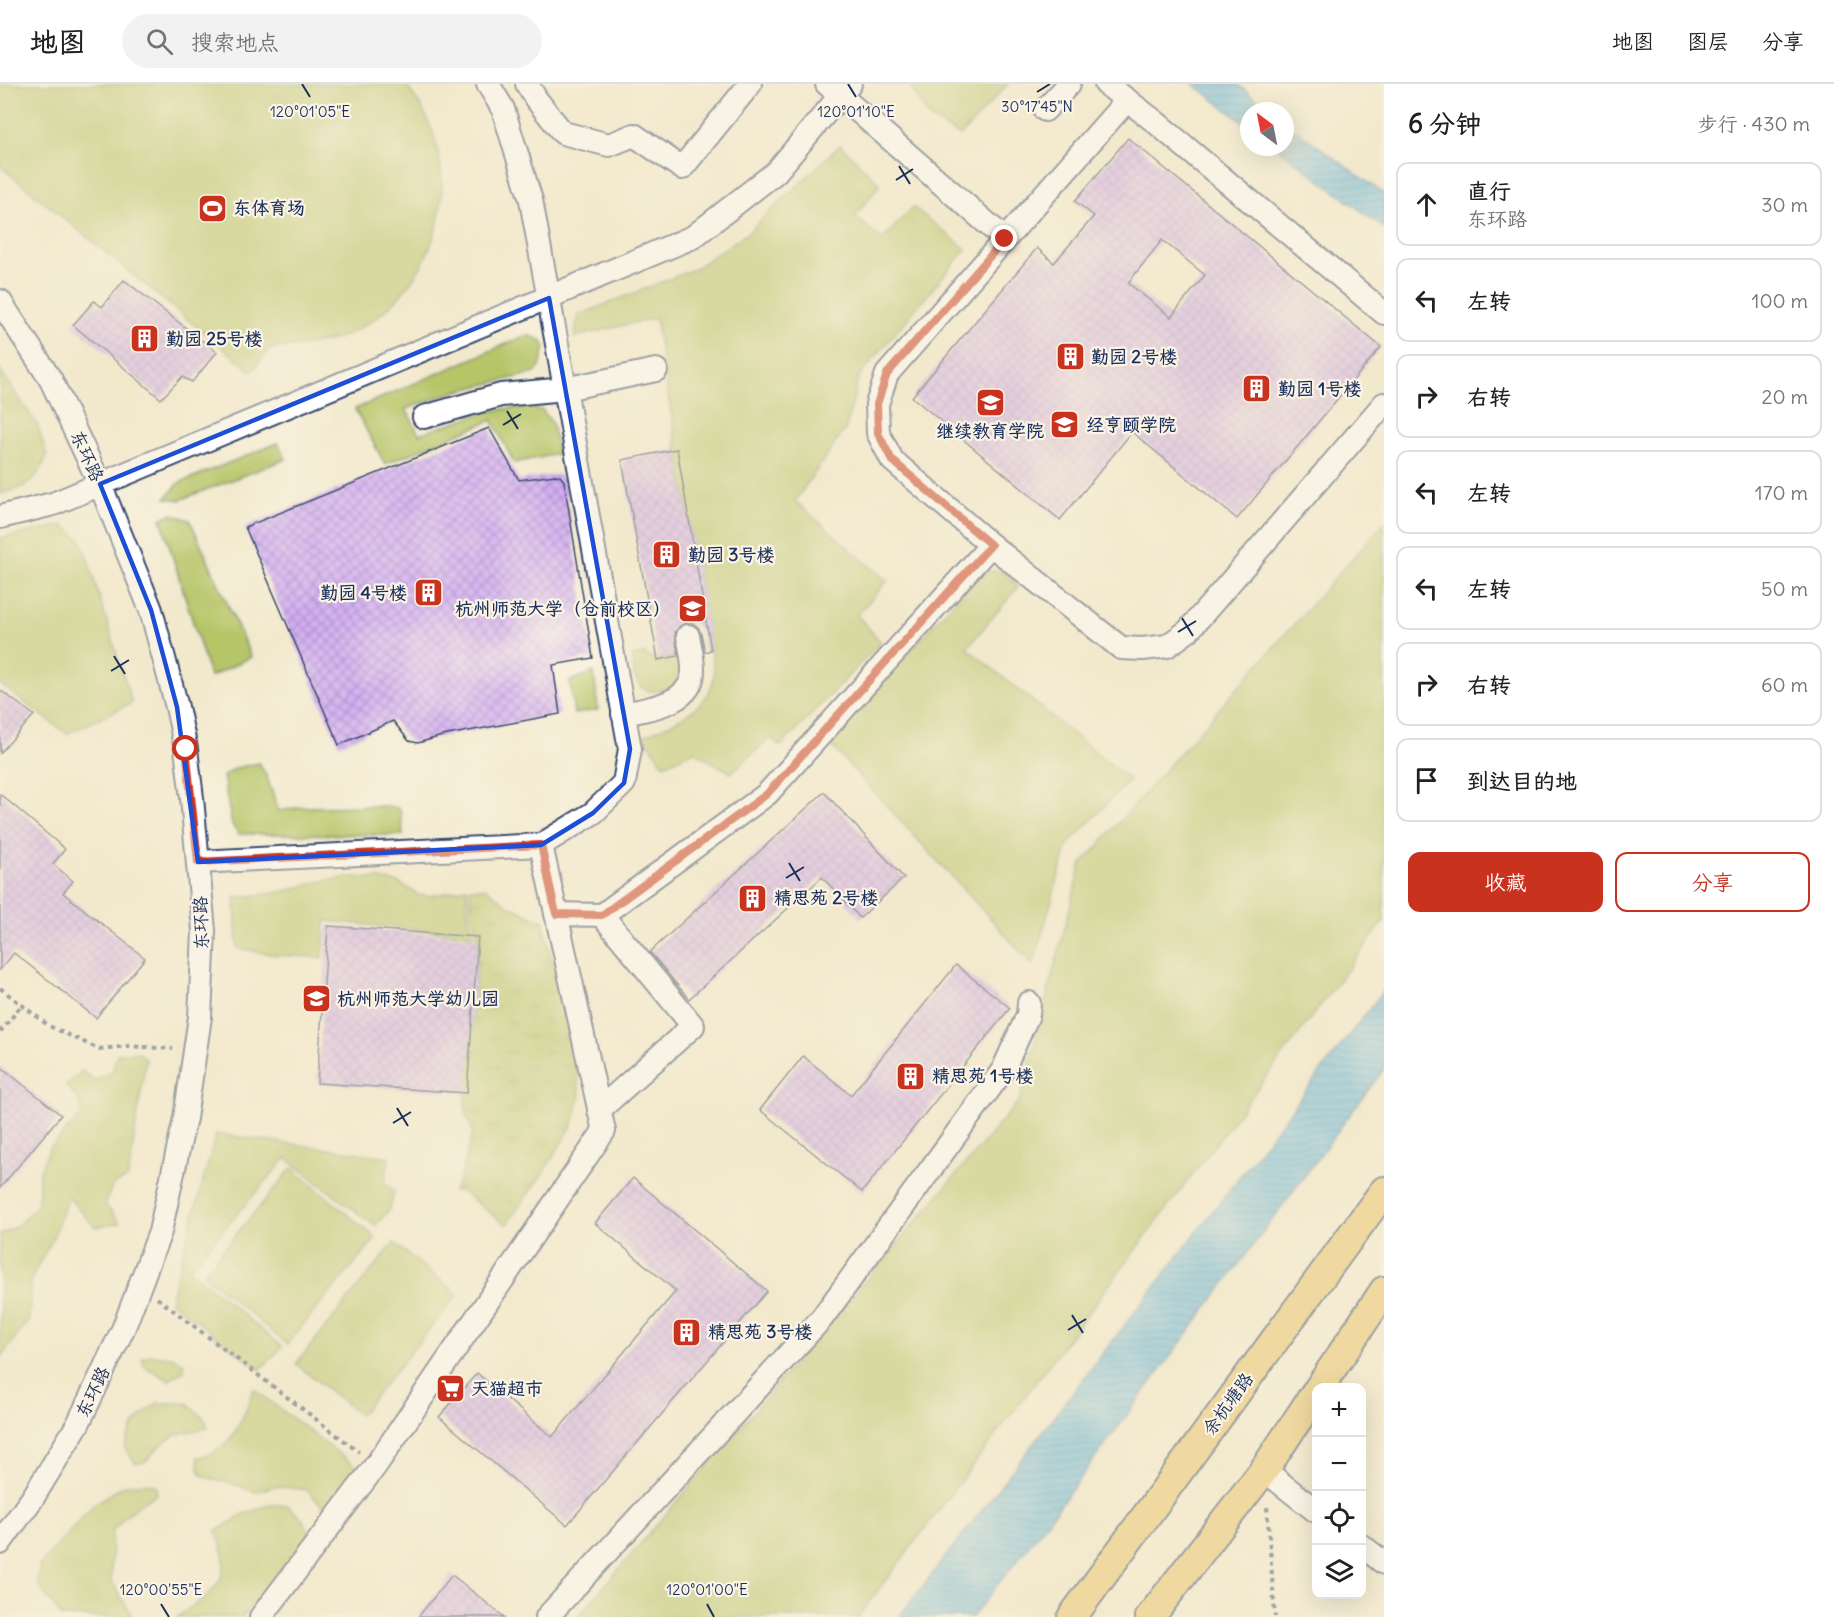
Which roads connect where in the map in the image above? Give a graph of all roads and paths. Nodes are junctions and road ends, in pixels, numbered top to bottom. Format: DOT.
graph roads {
  1 [pos="488,84"];
  2 [pos="750,84"];
  3 [pos="1069,84"];
  4 [pos="1106,84"];
  5 [pos="840,88"];
  6 [pos="529,89"];
  7 [pos="1127,100"];
  8 [pos="503,109"];
  9 [pos="1045,110"];
  10 [pos="1005,239"];
  11 [pos="549,298"];
  12 [pos="0,301"];
  13 [pos="1384,313"];
  14 [pos="656,370"];
  15 [pos="565,388"];
  16 [pos="1384,404"];
  17 [pos="424,417"];
  18 [pos="100,484"];
  19 [pos="0,517"];
  20 [pos="991,545"];
  21 [pos="688,636"];
  22 [pos="623,714"];
  23 [pos="541,845"];
  24 [pos="198,862"];
  25 [pos="556,914"];
  26 [pos="602,915"];
  27 [pos="0,988"];
  28 [pos="1029,1003"];
  29 [pos="22,1005"];
  30 [pos="0,1032"];
  31 [pos="194,1050"];
  32 [pos="599,1110"];
  33 [pos="1384,1191"];
  34 [pos="140,1285"];
  35 [pos="1384,1291"];
  36 [pos="1322,1383"];
  37 [pos="1312,1399"];
  38 [pos="376,1465"];
  39 [pos="1264,1470"];
  40 [pos="1312,1507"];
  41 [pos="0,1543"];
  42 [pos="1366,1549"];
  43 [pos="1384,1563"];
  44 [pos="261,1617"];
  45 [pos="547,1617"];
  46 [pos="1071,1617"];
  47 [pos="1150,1617"];
  48 [pos="1275,1617"];
  1 -- 8 [label="street"];
  2 -- 6 [label="street"];
  3 -- 9 [label="street"];
  4 -- 7 [label="street"];
  5 -- 10 [label="street"];
  5 -- 11 [label="street"];
  6 -- 8 [label="street"];
  7 -- 10 [label="street"];
  7 -- 13 [label="street"];
  8 -- 11 [label="street"];
  10 -- 20 [label="street"];
  11 -- 15 [label="street"];
  11 -- 18 [label="street"];
  12 -- 18 [label="street, 东环路"];
  14 -- 15 [label="street"];
  15 -- 17 [label="street"];
  15 -- 22 [label="street"];
  16 -- 20 [label="street"];
  18 -- 19 [label="street"];
  18 -- 24 [label="street, 东环路"];
  20 -- 26 [label="street"];
  21 -- 22 [label="street"];
  22 -- 23 [label="street"];
  23 -- 24 [label="street"];
  23 -- 25 [label="street"];
  24 -- 31 [label="street, 东环路"];
  25 -- 26 [label="street"];
  25 -- 32 [label="street"];
  26 -- 32 [label="street"];
  27 -- 29 [label="path"];
  28 -- 45 [label="street"];
  29 -- 30 [label="path"];
  29 -- 31 [label="path"];
  31 -- 34 [label="street, 东环路"];
  32 -- 38 [label="street"];
  33 -- 46 [label="main road, 余杭塘路"];
  34 -- 38 [label="path"];
  34 -- 41 [label="street, 东环路"];
  35 -- 36 [label="main road"];
  37 -- 39 [label="main road"];
  38 -- 44 [label="street"];
  39 -- 40 [label="street"];
  39 -- 47 [label="main road"];
  39 -- 48 [label="path"];
  42 -- 43 [label="street"];
}
